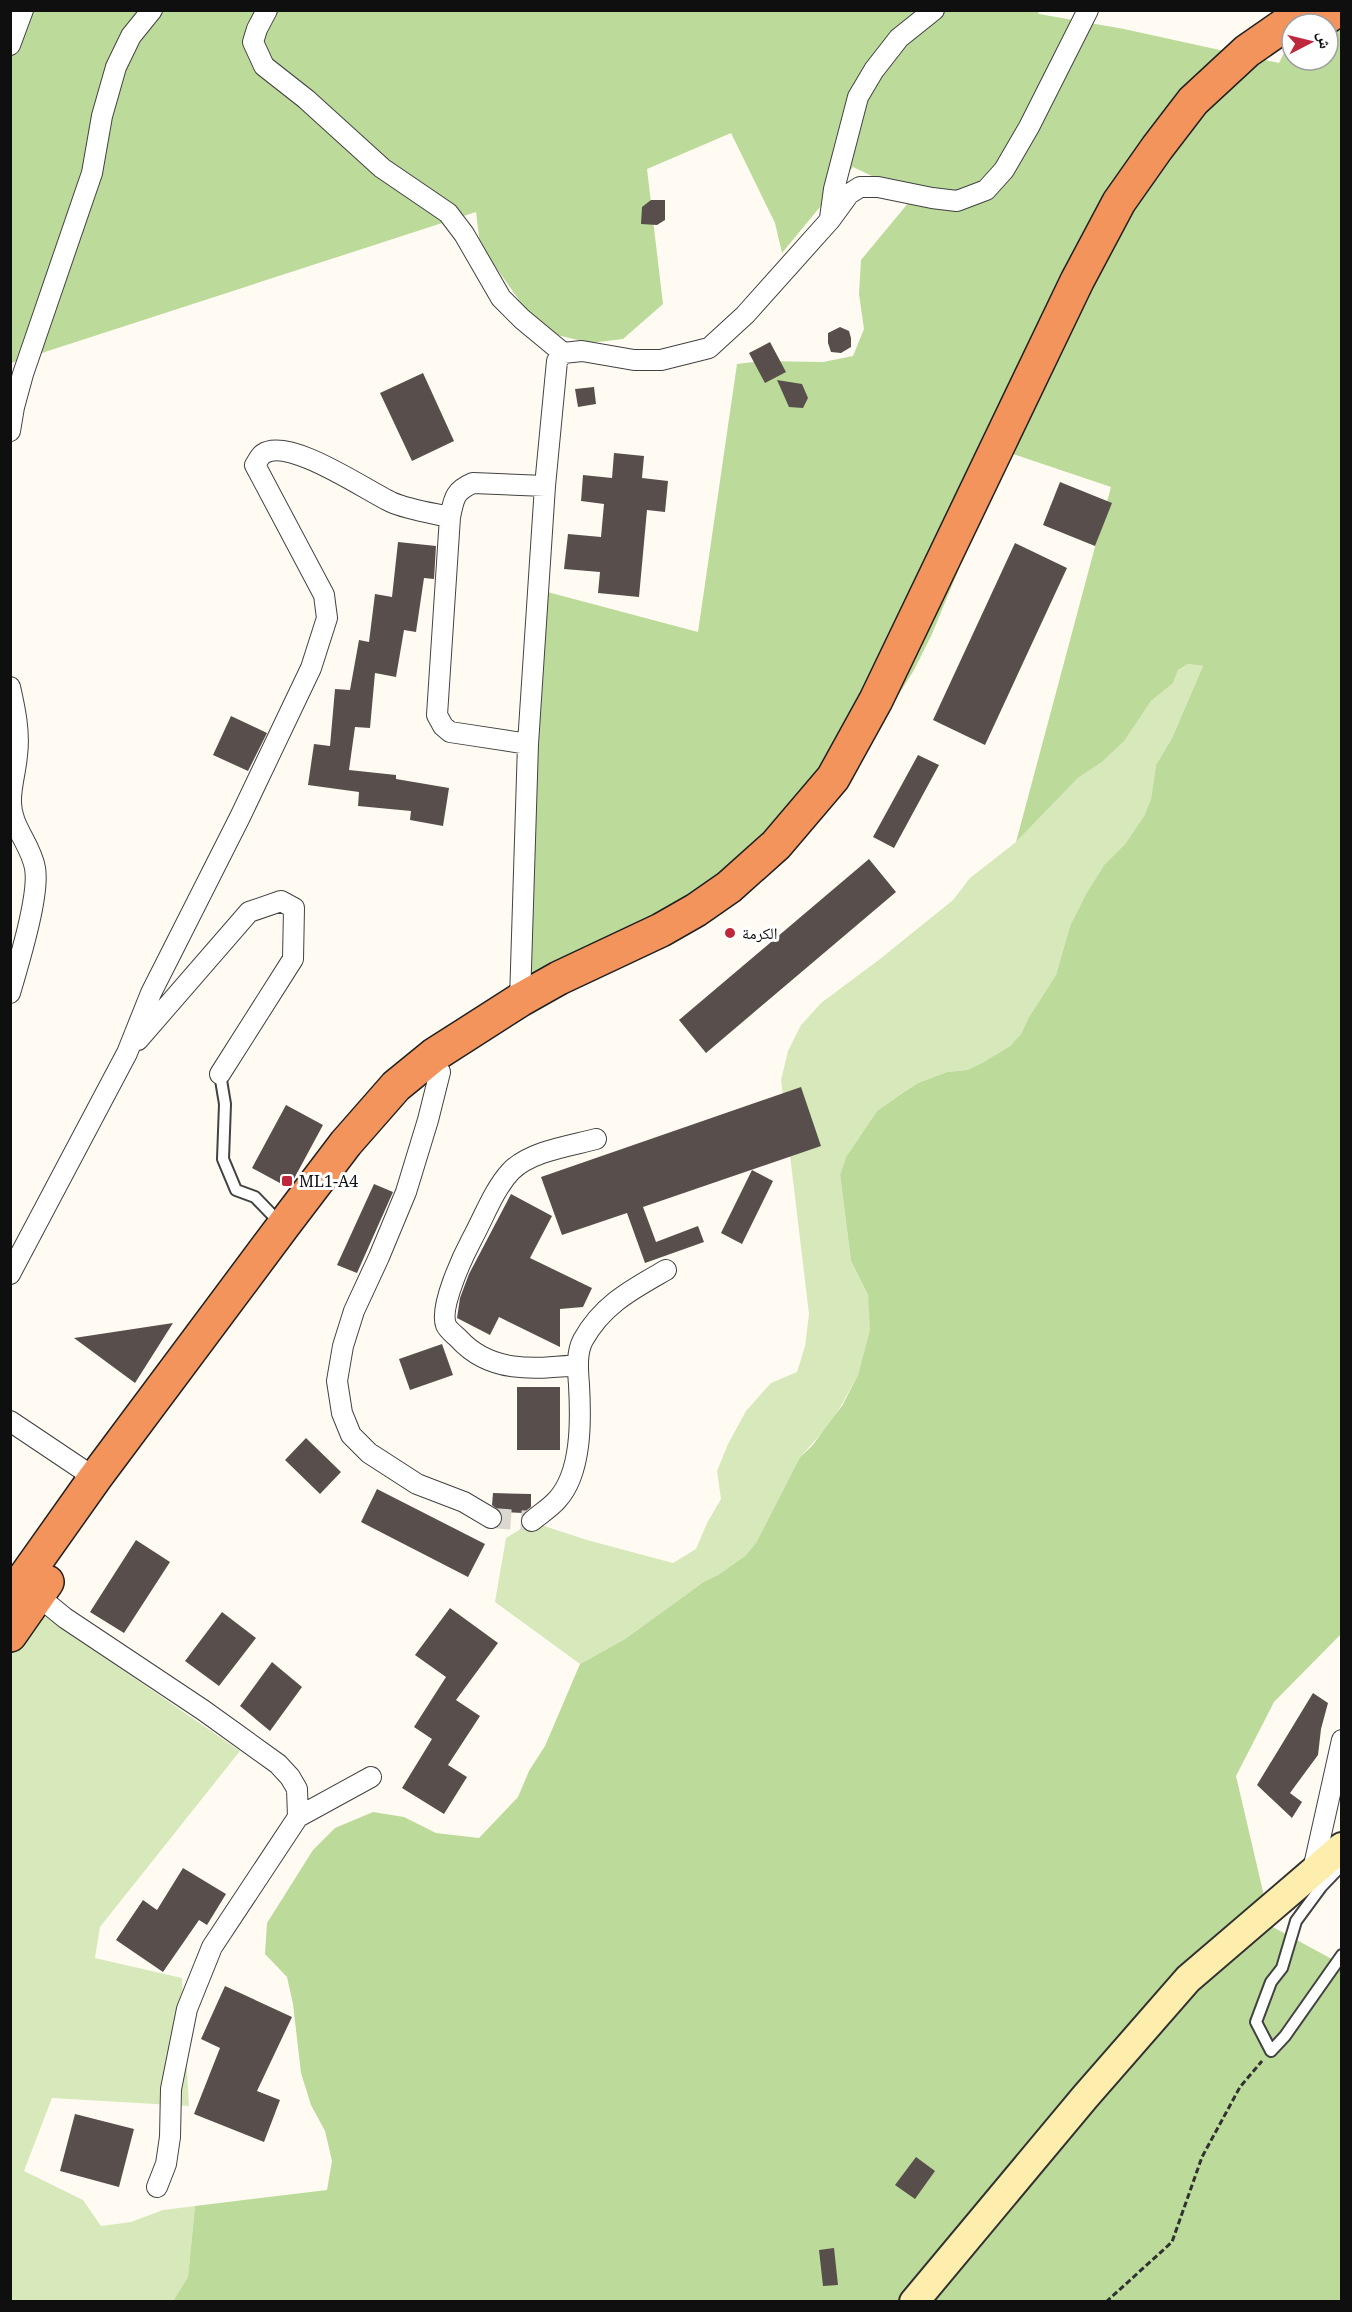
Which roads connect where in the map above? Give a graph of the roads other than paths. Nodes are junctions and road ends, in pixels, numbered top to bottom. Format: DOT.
graph roads {
  1 [pos="23,10"];
  2 [pos="152,10"];
  3 [pos="934,10"];
  4 [pos="1088,10"];
  5 [pos="1306,10"];
  6 [pos="270,12"];
  7 [pos="10,45"];
  8 [pos="1280,49"];
  9 [pos="830,220"];
  10 [pos="563,353"];
  11 [pos="10,431"];
  12 [pos="545,486"];
  13 [pos="450,517"];
  14 [pos="10,687"];
  15 [pos="528,744"];
  16 [pos="10,993"];
  17 [pos="520,1000"];
  18 [pos="127,1053"];
  19 [pos="440,1072"];
  20 [pos="220,1074"];
  21 [pos="596,1139"];
  22 [pos="283,1226"];
  23 [pos="666,1270"];
  24 [pos="10,1274"];
  25 [pos="578,1365"];
  26 [pos="10,1421"];
  27 [pos="95,1478"];
  28 [pos="491,1518"];
  29 [pos="532,1521"];
  30 [pos="24,1597"];
  31 [pos="10,1635"];
  32 [pos="1341,1740"];
  33 [pos="371,1777"];
  34 [pos="298,1817"];
  35 [pos="1341,1847"];
  36 [pos="1341,1865"];
  37 [pos="1313,1870"];
  38 [pos="1341,1955"];
  39 [pos="157,2187"];
  40 [pos="914,2301"];
  1 -- 7 [label="street"];
  2 -- 11 [label="street"];
  3 -- 9 [label="street"];
  4 -- 9 [label="street"];
  5 -- 17 [label="highway"];
  6 -- 10 [label="street"];
  8 -- 19 [label="highway"];
  9 -- 10 [label="street"];
  10 -- 12 [label="street"];
  12 -- 13 [label="street"];
  12 -- 15 [label="street"];
  13 -- 15 [label="street"];
  13 -- 18 [label="street"];
  14 -- 16 [label="street"];
  15 -- 17 [label="street"];
  17 -- 22 [label="highway"];
  18 -- 20 [label="street"];
  18 -- 24 [label="street"];
  19 -- 28 [label="street"];
  19 -- 30 [label="highway"];
  20 -- 22 [label="lane"];
  21 -- 25 [label="street"];
  22 -- 27 [label="highway"];
  23 -- 25 [label="street"];
  25 -- 29 [label="street"];
  26 -- 27 [label="street"];
  27 -- 30 [label="highway"];
  30 -- 31 [label="highway"];
  30 -- 34 [label="street"];
  32 -- 37 [label="street"];
  33 -- 34 [label="street"];
  34 -- 39 [label="street"];
  35 -- 37 [label="main road"];
  36 -- 38 [label="lane"];
  37 -- 40 [label="main road"];
}
